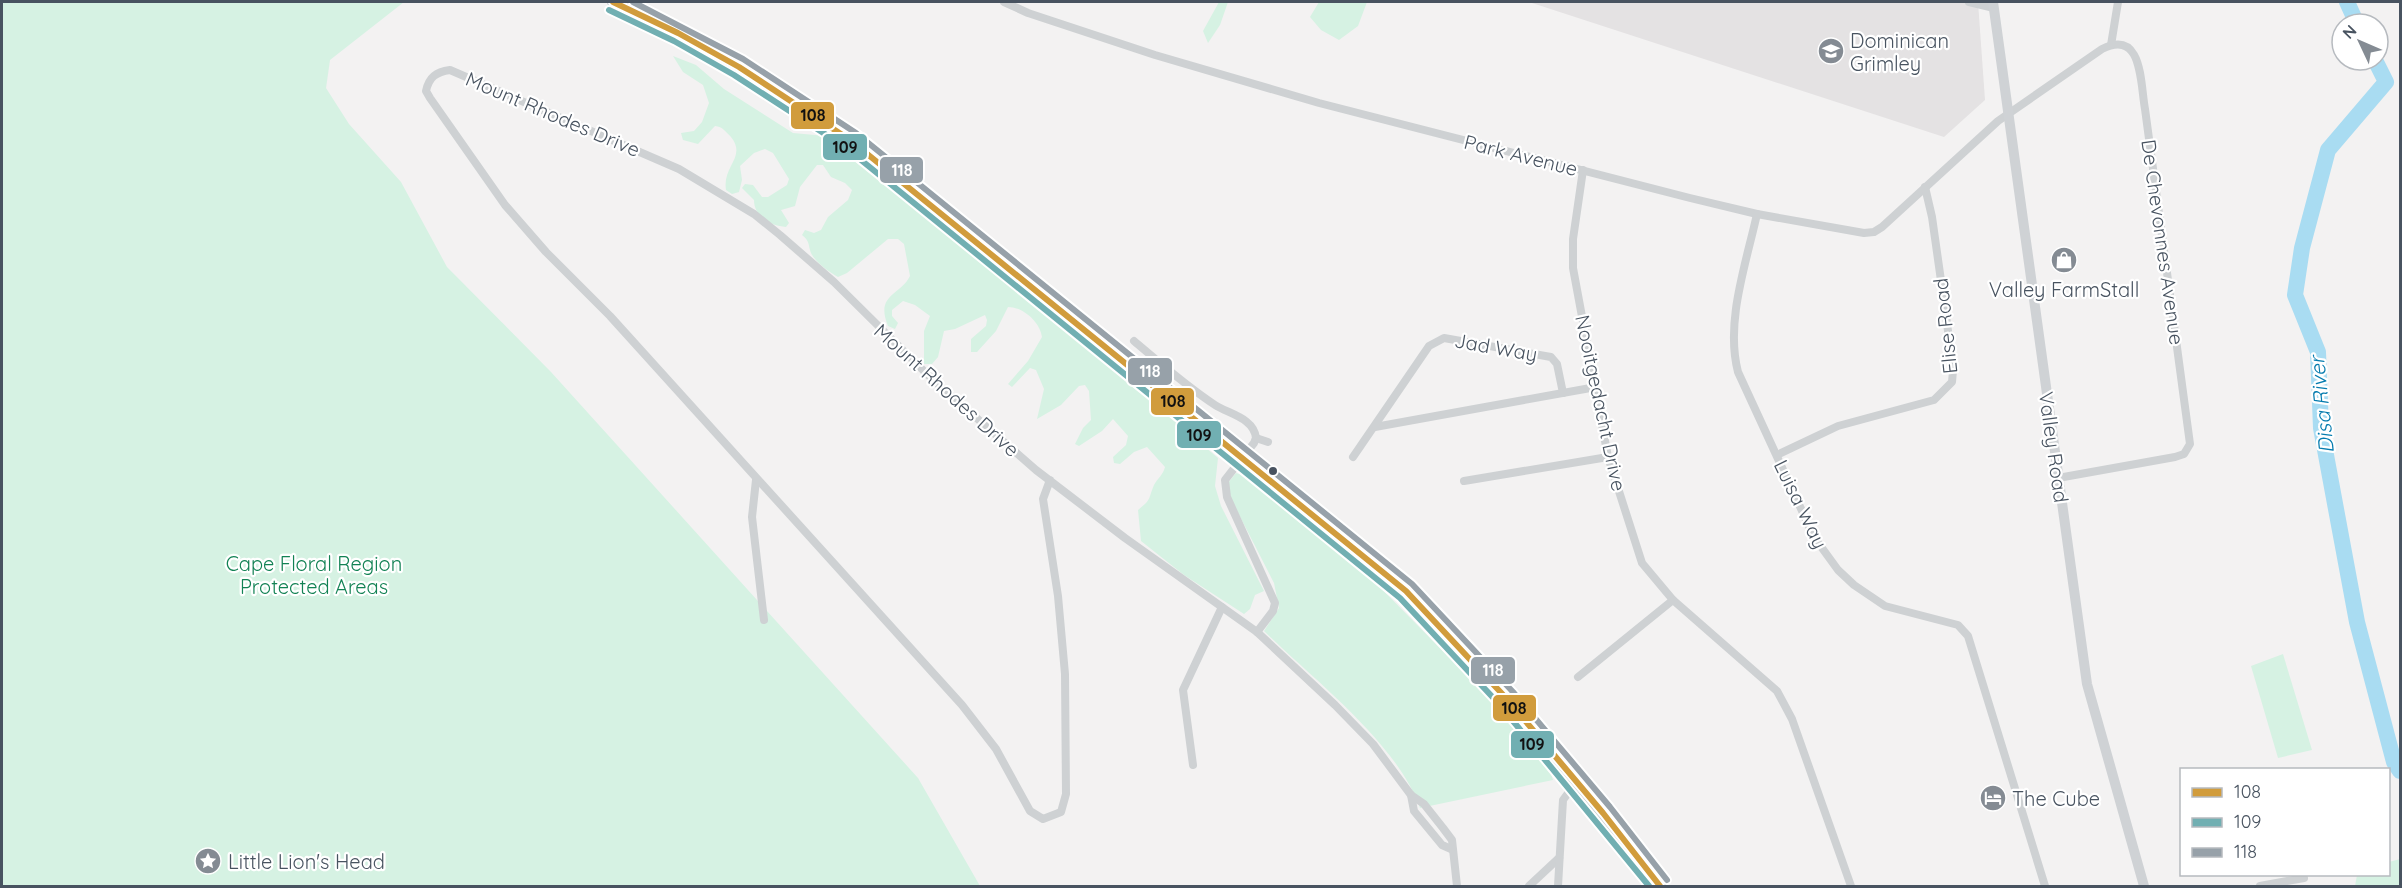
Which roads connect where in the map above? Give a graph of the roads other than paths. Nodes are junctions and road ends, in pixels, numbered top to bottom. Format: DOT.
graph roads {
  1 [pos="613,2"];
  2 [pos="1004,2"];
  3 [pos="1969,2"];
  4 [pos="2118,2"];
  5 [pos="1993,5"];
  6 [pos="2111,45"];
  7 [pos="2008,114"];
  8 [pos="1583,170"];
  9 [pos="1925,187"];
  10 [pos="1756,214"];
  11 [pos="1134,341"];
  12 [pos="1596,387"];
  13 [pos="1563,393"];
  14 [pos="1375,427"];
  15 [pos="1256,438"];
  16 [pos="1268,442"];
  17 [pos="1777,455"];
  18 [pos="1608,456"];
  19 [pos="1353,457"];
  20 [pos="1242,459"];
  21 [pos="2058,478"];
  22 [pos="756,480"];
  23 [pos="1050,480"];
  24 [pos="1464,482"];
  25 [pos="1673,600"];
  26 [pos="1222,607"];
  27 [pos="764,620"];
  28 [pos="1257,632"];
  29 [pos="1578,677"];
  30 [pos="1193,765"];
  31 [pos="1577,781"];
  32 [pos="1559,858"];
  33 [pos="2304,876"];
  34 [pos="1457,886"];
  35 [pos="1529,886"];
  36 [pos="1558,886"];
  37 [pos="1660,886"];
  38 [pos="1851,886"];
  39 [pos="2045,886"];
  40 [pos="2144,886"];
  41 [pos="2260,886"];
  42 [pos="2307,886"];
  1 -- 20 [label="main road"];
  2 -- 8 [label="street, Park Avenue"];
  3 -- 5 [label="street"];
  4 -- 6 [label="street"];
  5 -- 7 [label="street, Valley Road"];
  6 -- 7 [label="street"];
  6 -- 21 [label="street, De Chevonnes Avenue"];
  7 -- 9 [label="street, Park Avenue"];
  7 -- 21 [label="street, Valley Road"];
  8 -- 10 [label="street, Park Avenue"];
  8 -- 12 [label="street, Nooitgedacht Drive"];
  9 -- 10 [label="street, Park Avenue"];
  9 -- 17 [label="street, Elise Road"];
  10 -- 17 [label="street, Luisa Way"];
  11 -- 15 [label="street"];
  12 -- 13 [label="street"];
  12 -- 18 [label="street, Nooitgedacht Drive"];
  13 -- 14 [label="street"];
  13 -- 14 [label="street, Jad Way"];
  14 -- 19 [label="street, Jad Way"];
  15 -- 16 [label="street"];
  15 -- 20 [label="street"];
  17 -- 39 [label="street, Luisa Way"];
  18 -- 24 [label="street"];
  18 -- 25 [label="street, Nooitgedacht Drive"];
  20 -- 28 [label="street"];
  20 -- 31 [label="main road"];
  21 -- 40 [label="street, Valley Road"];
  22 -- 23 [label="street, Mount Rhodes Drive"];
  22 -- 23 [label="street, Mount Rhodes Drive"];
  22 -- 27 [label="street"];
  23 -- 26 [label="street, Mount Rhodes Drive"];
  25 -- 29 [label="street"];
  25 -- 38 [label="street, Nooitgedacht Drive"];
  26 -- 28 [label="street, Mount Rhodes Drive"];
  26 -- 30 [label="street"];
  28 -- 34 [label="street, Mount Rhodes Drive"];
  31 -- 32 [label="street"];
  31 -- 37 [label="main road"];
  32 -- 35 [label="street"];
  32 -- 36 [label="street"];
  33 -- 41 [label="street"];
  33 -- 42 [label="street"];
}
